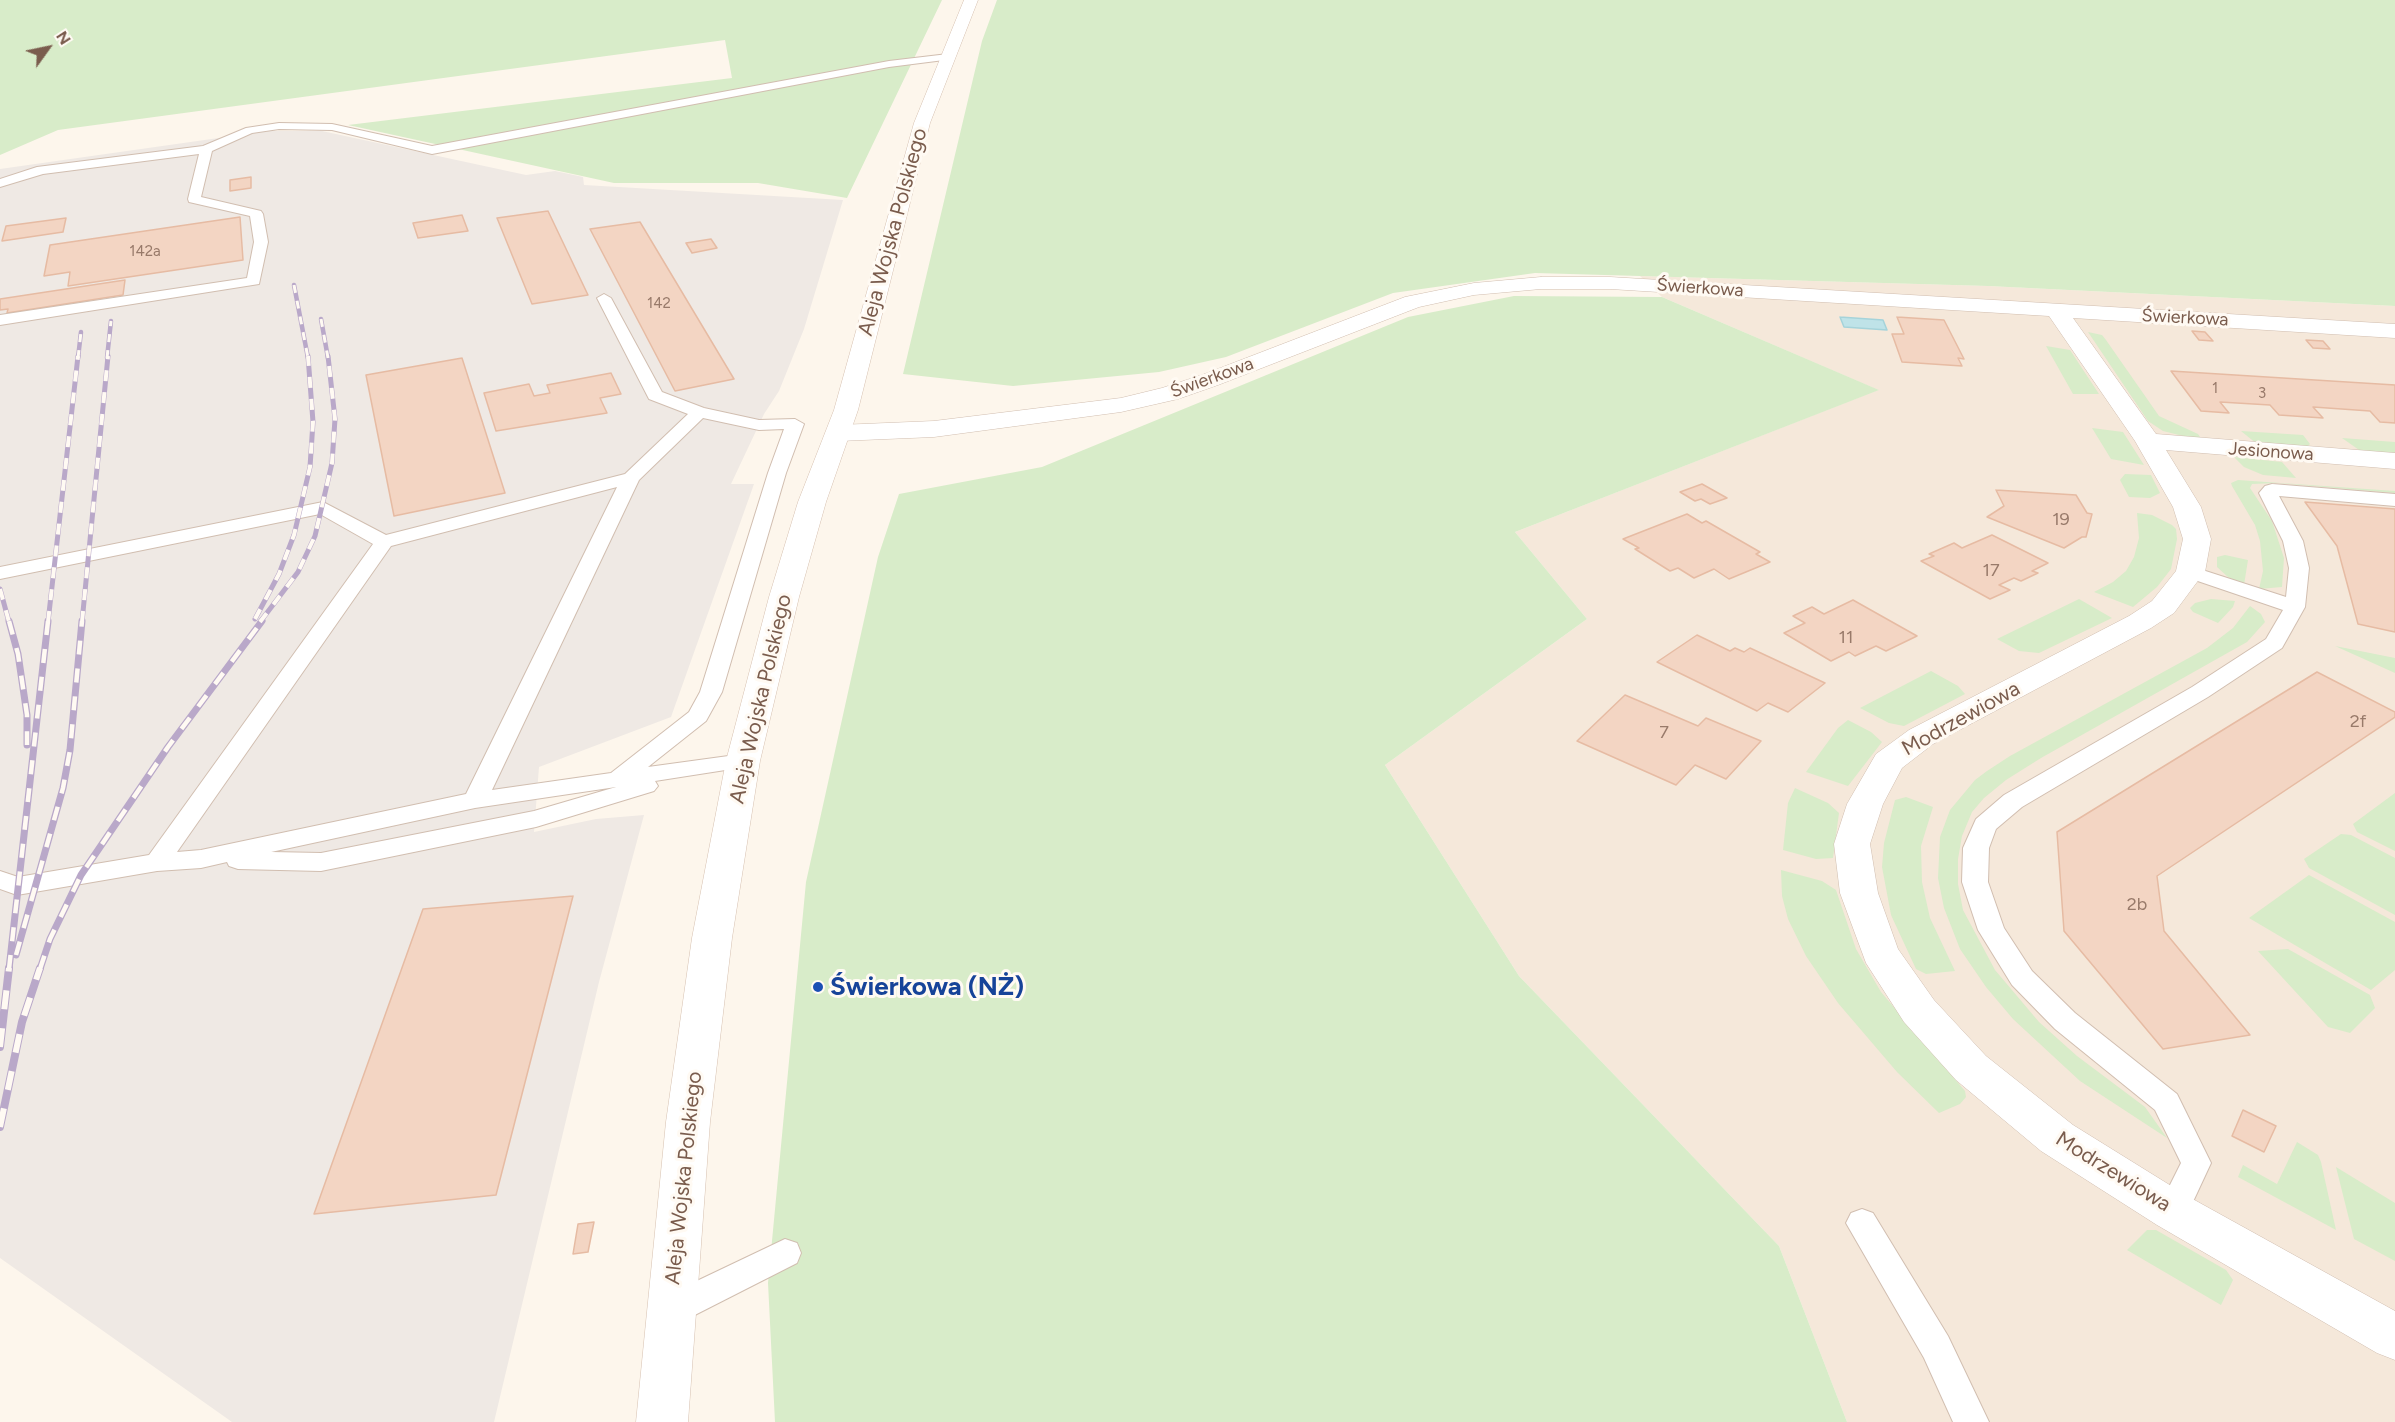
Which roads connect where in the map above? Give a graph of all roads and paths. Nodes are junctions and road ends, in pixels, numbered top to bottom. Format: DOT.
graph roads {
  1 [pos="971,0"];
  2 [pos="948,57"];
  3 [pos="404,143"];
  4 [pos="206,149"];
  5 [pos="383,150"];
  6 [pos="0,183"];
  7 [pos="604,298"];
  8 [pos="2056,310"];
  9 [pos="0,320"];
  10 [pos="2395,331"];
  11 [pos="699,412"];
  12 [pos="843,422"];
  13 [pos="2148,441"];
  14 [pos="2395,461"];
  15 [pos="631,478"];
  16 [pos="2395,500"];
  17 [pos="384,542"];
  18 [pos="0,573"];
  19 [pos="2190,573"];
  20 [pos="2295,608"];
  21 [pos="742,761"];
  22 [pos="690,771"];
  23 [pos="617,780"];
  24 [pos="475,800"];
  25 [pos="201,859"];
  26 [pos="157,862"];
  27 [pos="0,880"];
  28 [pos="2173,1210"];
  29 [pos="1862,1223"];
  30 [pos="785,1253"];
  31 [pos="671,1310"];
  32 [pos="2395,1337"];
  33 [pos="662,1422"];
  34 [pos="1971,1422"];
  1 -- 2 [label="street, Aleja Wojska Polskiego"];
  2 -- 3 [label="lane"];
  2 -- 12 [label="street, Aleja Wojska Polskiego"];
  3 -- 4 [label="lane"];
  3 -- 5 [label="lane"];
  4 -- 6 [label="lane"];
  4 -- 9 [label="lane"];
  7 -- 11 [label="lane"];
  8 -- 10 [label="street, Świerkowa"];
  8 -- 12 [label="street, Świerkowa"];
  8 -- 13 [label="street, Modrzewiowa"];
  11 -- 15 [label="lane"];
  11 -- 23 [label="lane"];
  12 -- 21 [label="street, Aleja Wojska Polskiego"];
  13 -- 14 [label="street, Jesionowa"];
  13 -- 19 [label="street, Modrzewiowa"];
  15 -- 17 [label="lane"];
  15 -- 24 [label="lane"];
  16 -- 20 [label="lane"];
  17 -- 18 [label="lane"];
  17 -- 26 [label="lane"];
  19 -- 20 [label="lane"];
  19 -- 28 [label="street, Modrzewiowa"];
  20 -- 28 [label="lane"];
  21 -- 22 [label="lane"];
  21 -- 31 [label="street, Aleja Wojska Polskiego"];
  22 -- 23 [label="lane"];
  22 -- 25 [label="lane"];
  23 -- 24 [label="lane"];
  24 -- 25 [label="lane"];
  25 -- 26 [label="lane"];
  26 -- 27 [label="lane"];
  28 -- 32 [label="street, Modrzewiowa"];
  29 -- 34 [label="lane"];
  30 -- 31 [label="lane"];
  31 -- 33 [label="street, Aleja Wojska Polskiego"];
}
